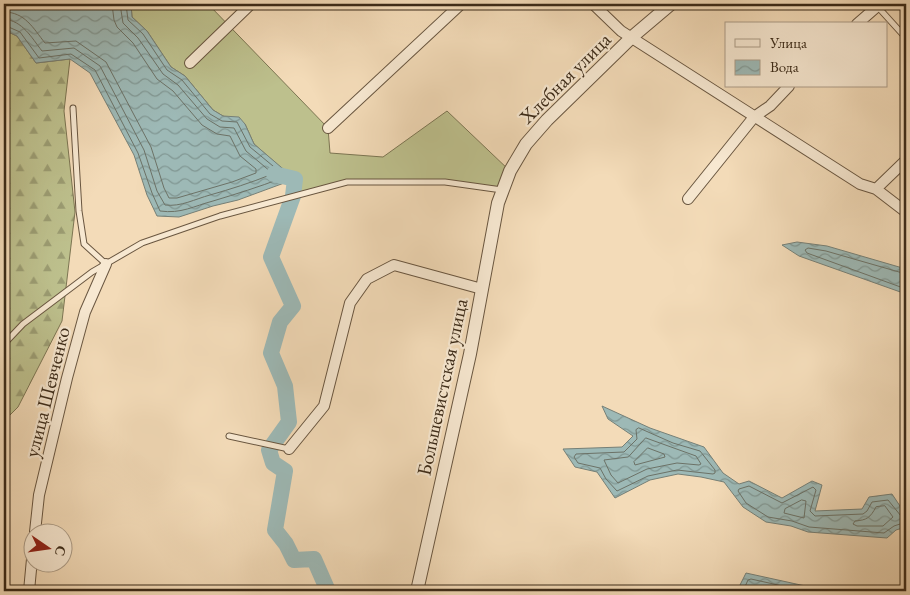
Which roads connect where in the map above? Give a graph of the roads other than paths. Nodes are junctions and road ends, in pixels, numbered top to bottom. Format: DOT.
graph roads {
  1 [pos="251,4"];
  2 [pos="461,4"];
  3 [pos="594,4"];
  4 [pos="671,4"];
  5 [pos="877,5"];
  6 [pos="859,22"];
  7 [pos="632,37"];
  8 [pos="906,38"];
  9 [pos="190,63"];
  10 [pos="787,88"];
  11 [pos="73,108"];
  12 [pos="754,117"];
  13 [pos="328,128"];
  14 [pos="906,160"];
  15 [pos="876,189"];
  16 [pos="503,190"];
  17 [pos="688,199"];
  18 [pos="906,212"];
  19 [pos="106,264"];
  20 [pos="482,289"];
  21 [pos="4,344"];
  22 [pos="229,436"];
  23 [pos="289,449"];
  24 [pos="36,522"];
  25 [pos="31,572"];
  26 [pos="29,591"];
  27 [pos="417,591"];
  1 -- 9 [label="street"];
  2 -- 13 [label="street"];
  3 -- 7 [label="street"];
  4 -- 7 [label="street, Хлебная улица"];
  5 -- 6 [label="street"];
  5 -- 8 [label="lane"];
  7 -- 12 [label="street"];
  7 -- 16 [label="street, Хлебная улица"];
  10 -- 12 [label="street"];
  11 -- 19 [label="lane"];
  12 -- 15 [label="street"];
  12 -- 17 [label="street"];
  14 -- 15 [label="street"];
  15 -- 18 [label="street"];
  16 -- 19 [label="lane"];
  16 -- 20 [label="street, Большевистская улица"];
  19 -- 21 [label="lane"];
  19 -- 24 [label="street, улица Шевченко"];
  20 -- 23 [label="street"];
  20 -- 27 [label="street, Большевистская улица"];
  22 -- 23 [label="lane"];
  25 -- 26 [label="street"];
}
